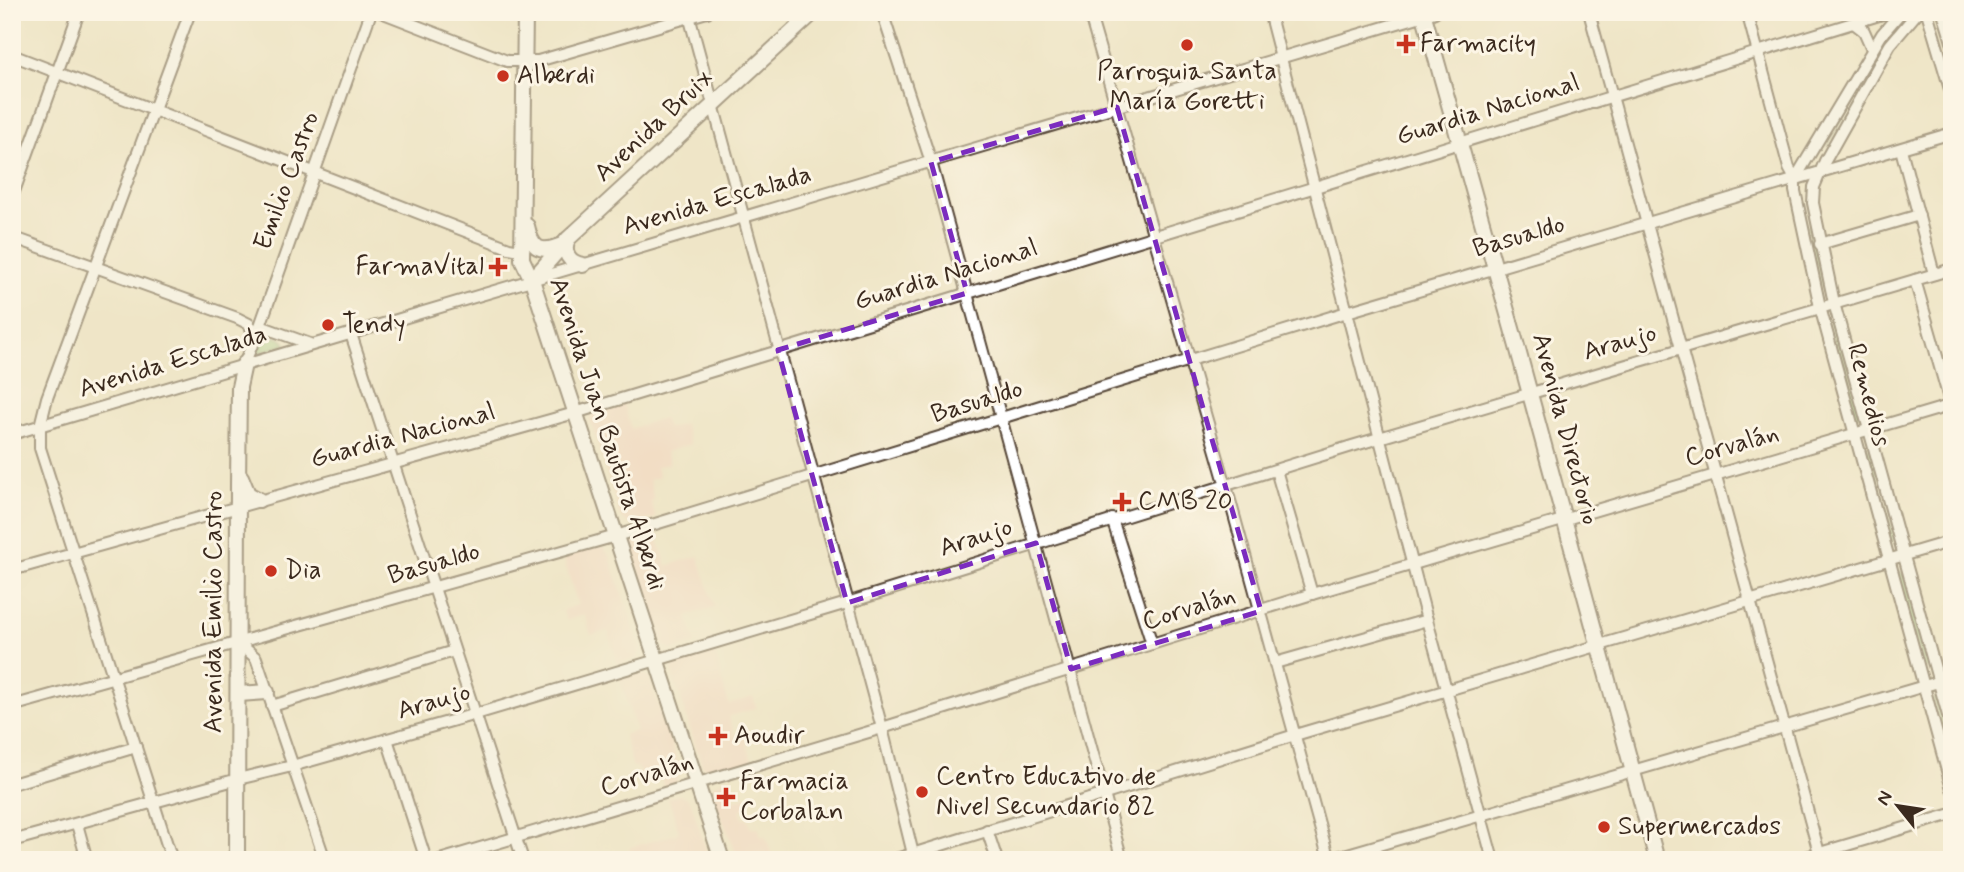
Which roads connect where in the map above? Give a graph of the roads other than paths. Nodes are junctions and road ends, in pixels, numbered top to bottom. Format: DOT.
graph roads {
  1 [pos="79,12"];
  2 [pos="190,12"];
  3 [pos="372,12"];
  4 [pos="381,12"];
  5 [pos="525,12"];
  6 [pos="707,12"];
  7 [pos="814,12"];
  8 [pos="882,12"];
  9 [pos="1089,12"];
  10 [pos="1269,12"];
  11 [pos="1589,12"];
  12 [pos="1747,12"];
  13 [pos="1889,12"];
  14 [pos="1901,12"];
  15 [pos="1918,12"];
  16 [pos="1927,12"];
  17 [pos="1943,12"];
  18 [pos="1427,13"];
  19 [pos="688,15"];
  20 [pos="1855,24"];
  21 [pos="1952,42"];
  22 [pos="1872,49"];
  23 [pos="1758,54"];
  24 [pos="12,55"];
  25 [pos="1283,59"];
  26 [pos="524,62"];
  27 [pos="57,73"];
  28 [pos="1952,96"];
  29 [pos="1612,97"];
  30 [pos="713,106"];
  31 [pos="1117,107"];
  32 [pos="154,111"];
  33 [pos="1952,132"];
  34 [pos="1460,143"];
  35 [pos="1901,149"];
  36 [pos="931,162"];
  37 [pos="1820,172"];
  38 [pos="314,173"];
  39 [pos="1795,179"];
  40 [pos="1314,187"];
  41 [pos="12,197"];
  42 [pos="524,215"];
  43 [pos="1919,215"];
  44 [pos="743,218"];
  45 [pos="1647,223"];
  46 [pos="1153,235"];
  47 [pos="12,237"];
  48 [pos="566,241"];
  49 [pos="1820,244"];
  50 [pos="522,250"];
  51 [pos="583,265"];
  52 [pos="96,267"];
  53 [pos="1494,268"];
  54 [pos="1952,269"];
  55 [pos="1934,274"];
  56 [pos="532,280"];
  57 [pos="1916,280"];
  58 [pos="967,293"];
  59 [pos="1835,303"];
  60 [pos="1820,307"];
  61 [pos="1347,312"];
  62 [pos="257,331"];
  63 [pos="351,334"];
  64 [pos="310,344"];
  65 [pos="1681,349"];
  66 [pos="778,350"];
  67 [pos="1190,360"];
  68 [pos="244,364"];
  69 [pos="1529,393"];
  70 [pos="1951,406"];
  71 [pos="575,412"];
  72 [pos="1002,418"];
  73 [pos="40,426"];
  74 [pos="1868,430"];
  75 [pos="12,433"];
  76 [pos="1855,434"];
  77 [pos="1380,438"];
  78 [pos="393,463"];
  79 [pos="239,465"];
  80 [pos="1276,470"];
  81 [pos="1715,474"];
  82 [pos="814,476"];
  83 [pos="1226,485"];
  84 [pos="258,500"];
  85 [pos="238,506"];
  86 [pos="1112,519"];
  87 [pos="1564,520"];
  88 [pos="616,536"];
  89 [pos="1952,541"];
  90 [pos="1036,543"];
  91 [pos="74,552"];
  92 [pos="1903,555"];
  93 [pos="1889,560"];
  94 [pos="1413,564"];
  95 [pos="12,570"];
  96 [pos="434,588"];
  97 [pos="1312,594"];
  98 [pos="1752,601"];
  99 [pos="847,603"];
  100 [pos="1261,611"];
  101 [pos="1427,620"];
  102 [pos="239,643"];
  103 [pos="1152,644"];
  104 [pos="1598,645"];
  105 [pos="454,651"];
  106 [pos="656,661"];
  107 [pos="1275,663"];
  108 [pos="1070,669"];
  109 [pos="114,678"];
  110 [pos="1952,678"];
  111 [pos="1938,682"];
  112 [pos="1924,687"];
  113 [pos="1447,689"];
  114 [pos="267,692"];
  115 [pos="239,694"];
  116 [pos="12,706"];
  117 [pos="272,706"];
  118 [pos="475,714"];
  119 [pos="1784,726"];
  120 [pos="882,728"];
  121 [pos="1952,730"];
  122 [pos="1295,735"];
  123 [pos="387,739"];
  124 [pos="136,747"];
  125 [pos="292,766"];
  126 [pos="1633,770"];
  127 [pos="238,779"];
  128 [pos="697,784"];
  129 [pos="12,785"];
  130 [pos="1952,789"];
  131 [pos="1104,793"];
  132 [pos="153,802"];
  133 [pos="1952,814"];
  134 [pos="1481,817"];
  135 [pos="77,824"];
  136 [pos="987,830"];
  137 [pos="516,839"];
  138 [pos="12,841"];
  139 [pos="1820,856"];
  140 [pos="913,857"];
  141 [pos="88,860"];
  142 [pos="172,860"];
  143 [pos="237,860"];
  144 [pos="325,860"];
  145 [pos="426,860"];
  146 [pos="440,860"];
  147 [pos="523,860"];
  148 [pos="722,860"];
  149 [pos="892,860"];
  150 [pos="997,860"];
  151 [pos="1122,860"];
  152 [pos="1328,860"];
  153 [pos="1493,860"];
  154 [pos="1657,860"];
  155 [pos="1796,860"];
  1 -- 27 [label="street"];
  2 -- 32 [label="street"];
  3 -- 38 [label="street, Emilio Castro"];
  4 -- 26 [label="street"];
  5 -- 26 [label="main road, Avenida Juan Bautista Alberdi"];
  6 -- 19 [label="street"];
  7 -- 30 [label="main road, Avenida Bruix"];
  8 -- 36 [label="street"];
  9 -- 31 [label="street"];
  10 -- 25 [label="street"];
  11 -- 29 [label="street"];
  12 -- 23 [label="street, Remedios"];
  13 -- 20 [label="street, Guardia Nacional"];
  14 -- 22 [label="street"];
  15 -- 37 [label="street, Remedios"];
  16 -- 28 [label="street"];
  17 -- 21 [label="street"];
  18 -- 25 [label="street, Avenida Escalada"];
  18 -- 34 [label="main road, Avenida Directorio"];
  19 -- 26 [label="street"];
  19 -- 30 [label="street"];
  20 -- 22 [label="street"];
  20 -- 23 [label="street, Guardia Nacional"];
  22 -- 39 [label="street"];
  23 -- 29 [label="street, Guardia Nacional"];
  23 -- 39 [label="street, Remedios"];
  24 -- 27 [label="street"];
  25 -- 31 [label="street, Avenida Escalada"];
  25 -- 40 [label="street"];
  26 -- 42 [label="main road, Avenida Juan Bautista Alberdi"];
  27 -- 32 [label="street"];
  27 -- 41 [label="street"];
  29 -- 34 [label="street, Guardia Nacional"];
  29 -- 45 [label="street"];
  30 -- 44 [label="street"];
  30 -- 48 [label="main road, Avenida Bruix"];
  31 -- 36 [label="street, Avenida Escalada"];
  31 -- 46 [label="street"];
  32 -- 38 [label="street"];
  32 -- 52 [label="street"];
  33 -- 35 [label="street, Basualdo"];
  34 -- 40 [label="street, Guardia Nacional"];
  34 -- 53 [label="main road, Avenida Directorio"];
  35 -- 37 [label="street, Basualdo"];
  35 -- 43 [label="street"];
  36 -- 44 [label="street, Avenida Escalada"];
  36 -- 58 [label="street"];
  37 -- 39 [label="street, Basualdo"];
  37 -- 49 [label="street, Remedios"];
  38 -- 50 [label="street"];
  38 -- 62 [label="street, Emilio Castro"];
  39 -- 45 [label="street, Basualdo"];
  39 -- 60 [label="street, Remedios"];
  40 -- 46 [label="street, Guardia Nacional"];
  40 -- 61 [label="street"];
  42 -- 48 [label="main road"];
  42 -- 50 [label="main road, Avenida Juan Bautista Alberdi"];
  43 -- 49 [label="street"];
  43 -- 55 [label="street"];
  44 -- 51 [label="street, Avenida Escalada"];
  44 -- 66 [label="street"];
  45 -- 53 [label="street, Basualdo"];
  45 -- 65 [label="street"];
  46 -- 58 [label="street, Guardia Nacional"];
  46 -- 67 [label="street"];
  47 -- 52 [label="street"];
  48 -- 51 [label="main road"];
  48 -- 56 [label="main road, Avenida Bruix"];
  49 -- 59 [label="street, Remedios"];
  50 -- 56 [label="main road, Avenida Juan Bautista Alberdi"];
  51 -- 56 [label="street, Avenida Escalada"];
  52 -- 62 [label="street"];
  52 -- 73 [label="street"];
  53 -- 61 [label="street, Basualdo"];
  53 -- 69 [label="main road, Avenida Directorio"];
  54 -- 55 [label="street, Araujo"];
  55 -- 57 [label="street, Araujo"];
  56 -- 63 [label="street, Avenida Escalada"];
  56 -- 71 [label="main road, Avenida Juan Bautista Alberdi"];
  57 -- 59 [label="street, Araujo"];
  57 -- 70 [label="street"];
  58 -- 66 [label="street, Guardia Nacional"];
  58 -- 72 [label="street"];
  59 -- 60 [label="street, Araujo"];
  59 -- 74 [label="street, Remedios"];
  60 -- 65 [label="street, Araujo"];
  60 -- 76 [label="street, Remedios"];
  61 -- 67 [label="street, Basualdo"];
  61 -- 77 [label="street"];
  62 -- 64 [label="street"];
  62 -- 68 [label="street, Emilio Castro"];
  63 -- 64 [label="street, Avenida Escalada"];
  63 -- 78 [label="street"];
  64 -- 68 [label="street, Avenida Escalada"];
  65 -- 69 [label="street, Araujo"];
  65 -- 81 [label="street"];
  66 -- 71 [label="street, Guardia Nacional"];
  66 -- 82 [label="street"];
  67 -- 72 [label="street, Basualdo"];
  67 -- 83 [label="street"];
  68 -- 73 [label="street, Avenida Escalada"];
  68 -- 79 [label="main road, Avenida Emilio Castro"];
  69 -- 77 [label="street, Araujo"];
  69 -- 87 [label="main road, Avenida Directorio"];
  70 -- 74 [label="street, Corvalán"];
  71 -- 78 [label="street, Guardia Nacional"];
  71 -- 88 [label="main road, Avenida Juan Bautista Alberdi"];
  72 -- 82 [label="street, Basualdo"];
  72 -- 90 [label="street"];
  73 -- 75 [label="street, Avenida Escalada"];
  73 -- 91 [label="street"];
  74 -- 76 [label="street, Corvalán"];
  74 -- 92 [label="street, Remedios"];
  76 -- 81 [label="street, Corvalán"];
  76 -- 93 [label="street, Remedios"];
  77 -- 80 [label="street, Araujo"];
  77 -- 94 [label="street"];
  78 -- 84 [label="street, Guardia Nacional"];
  78 -- 96 [label="street"];
  79 -- 84 [label="main road"];
  79 -- 85 [label="main road, Avenida Emilio Castro"];
  80 -- 83 [label="street, Araujo"];
  80 -- 97 [label="street"];
  81 -- 87 [label="street, Corvalán"];
  81 -- 98 [label="street"];
  82 -- 88 [label="street, Basualdo"];
  82 -- 99 [label="street"];
  83 -- 86 [label="street, Araujo"];
  83 -- 100 [label="street"];
  84 -- 85 [label="street, Guardia Nacional"];
  85 -- 91 [label="street, Guardia Nacional"];
  85 -- 102 [label="main road, Avenida Emilio Castro"];
  86 -- 90 [label="street, Araujo"];
  86 -- 103 [label="street"];
  87 -- 94 [label="street, Corvalán"];
  87 -- 104 [label="main road, Avenida Directorio"];
  88 -- 96 [label="street, Basualdo"];
  88 -- 106 [label="main road, Avenida Juan Bautista Alberdi"];
  89 -- 92 [label="street"];
  90 -- 99 [label="street, Araujo"];
  90 -- 108 [label="street"];
  91 -- 95 [label="street, Guardia Nacional"];
  91 -- 109 [label="street"];
  92 -- 93 [label="street"];
  92 -- 111 [label="street, Remedios"];
  93 -- 98 [label="street"];
  93 -- 112 [label="street, Remedios"];
  94 -- 97 [label="street, Corvalán"];
  94 -- 101 [label="street"];
  96 -- 102 [label="street, Basualdo"];
  96 -- 105 [label="street"];
  97 -- 100 [label="street, Corvalán"];
  98 -- 104 [label="street"];
  98 -- 119 [label="street"];
  99 -- 106 [label="street, Araujo"];
  99 -- 120 [label="street"];
  100 -- 103 [label="street, Corvalán"];
  100 -- 107 [label="street"];
  101 -- 107 [label="street"];
  101 -- 113 [label="street"];
  102 -- 109 [label="street, Basualdo"];
  102 -- 114 [label="street"];
  102 -- 115 [label="main road, Avenida Emilio Castro"];
  103 -- 108 [label="street, Corvalán"];
  104 -- 113 [label="street"];
  104 -- 126 [label="main road, Avenida Directorio"];
  105 -- 117 [label="street"];
  105 -- 118 [label="street"];
  106 -- 118 [label="street, Araujo"];
  106 -- 128 [label="main road, Avenida Juan Bautista Alberdi"];
  107 -- 122 [label="street"];
  108 -- 120 [label="street, Corvalán"];
  108 -- 131 [label="street"];
  109 -- 116 [label="street, Basualdo"];
  109 -- 124 [label="street"];
  110 -- 111 [label="street"];
  111 -- 112 [label="street"];
  111 -- 121 [label="street, Remedios"];
  112 -- 119 [label="street"];
  112 -- 130 [label="street, Remedios"];
  113 -- 122 [label="street"];
  113 -- 134 [label="street"];
  114 -- 115 [label="main road"];
  114 -- 117 [label="street"];
  115 -- 127 [label="main road, Avenida Emilio Castro"];
  117 -- 125 [label="street"];
  118 -- 123 [label="street, Araujo"];
  118 -- 137 [label="street"];
  119 -- 126 [label="street"];
  119 -- 139 [label="street"];
  120 -- 128 [label="street, Corvalán"];
  120 -- 140 [label="street"];
  122 -- 131 [label="street"];
  122 -- 152 [label="street"];
  123 -- 125 [label="street, Araujo"];
  123 -- 145 [label="street"];
  124 -- 129 [label="street"];
  124 -- 132 [label="street"];
  125 -- 127 [label="street, Araujo"];
  125 -- 144 [label="street"];
  126 -- 134 [label="street"];
  126 -- 154 [label="main road, Avenida Directorio"];
  127 -- 132 [label="street, Araujo"];
  127 -- 143 [label="main road, Avenida Emilio Castro"];
  128 -- 137 [label="street, Corvalán"];
  128 -- 148 [label="main road, Avenida Juan Bautista Alberdi"];
  131 -- 136 [label="street"];
  131 -- 151 [label="street"];
  132 -- 135 [label="street, Araujo"];
  132 -- 142 [label="street"];
  133 -- 139 [label="street"];
  134 -- 152 [label="street"];
  134 -- 153 [label="street"];
  135 -- 138 [label="street, Araujo"];
  135 -- 141 [label="street"];
  136 -- 140 [label="street"];
  136 -- 150 [label="street"];
  137 -- 146 [label="street, Corvalán"];
  137 -- 147 [label="street"];
  139 -- 155 [label="street"];
  140 -- 149 [label="street"];
}
